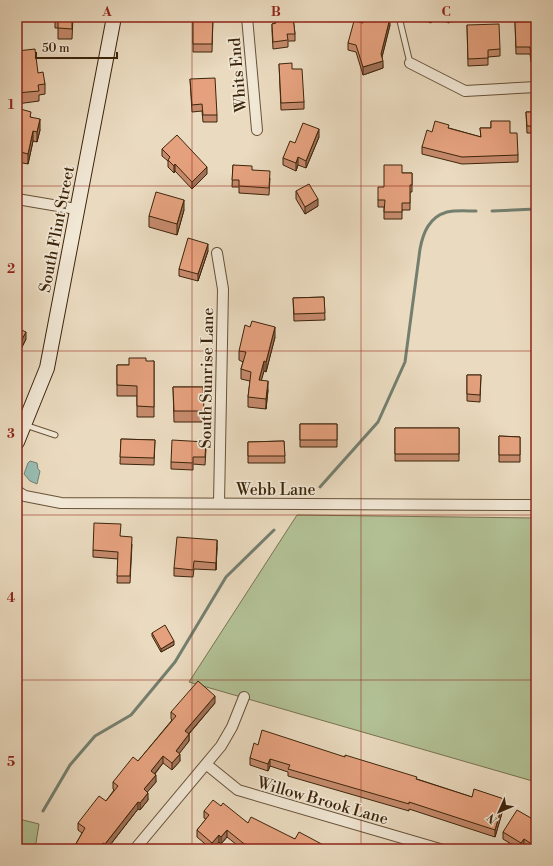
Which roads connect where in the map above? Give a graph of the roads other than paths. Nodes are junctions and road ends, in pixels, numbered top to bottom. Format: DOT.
graph roads {
  1 [pos="114,17"];
  2 [pos="247,17"];
  3 [pos="399,17"];
  4 [pos="410,63"];
  5 [pos="536,87"];
  6 [pos="257,130"];
  7 [pos="17,199"];
  8 [pos="76,209"];
  9 [pos="217,253"];
  10 [pos="24,425"];
  11 [pos="55,435"];
  12 [pos="17,442"];
  13 [pos="17,491"];
  14 [pos="219,503"];
  15 [pos="536,505"];
  16 [pos="244,697"];
  17 [pos="206,764"];
  18 [pos="415,846"];
  19 [pos="135,849"];
  20 [pos="440,849"];
  1 -- 8 [label="main road, South Flint Street"];
  2 -- 6 [label="street, Whits End"];
  3 -- 4 [label="lane"];
  4 -- 5 [label="street"];
  7 -- 8 [label="street"];
  8 -- 10 [label="main road, South Flint Street"];
  9 -- 14 [label="street, South Sunrise Lane"];
  10 -- 11 [label="lane"];
  10 -- 12 [label="main road, South Flint Street"];
  13 -- 14 [label="street, Webb Lane"];
  14 -- 15 [label="street, Webb Lane"];
  16 -- 17 [label="street"];
  17 -- 18 [label="street, Willow Brook Lane"];
  17 -- 19 [label="street"];
  18 -- 20 [label="street, Willow Brook Lane"];
}
